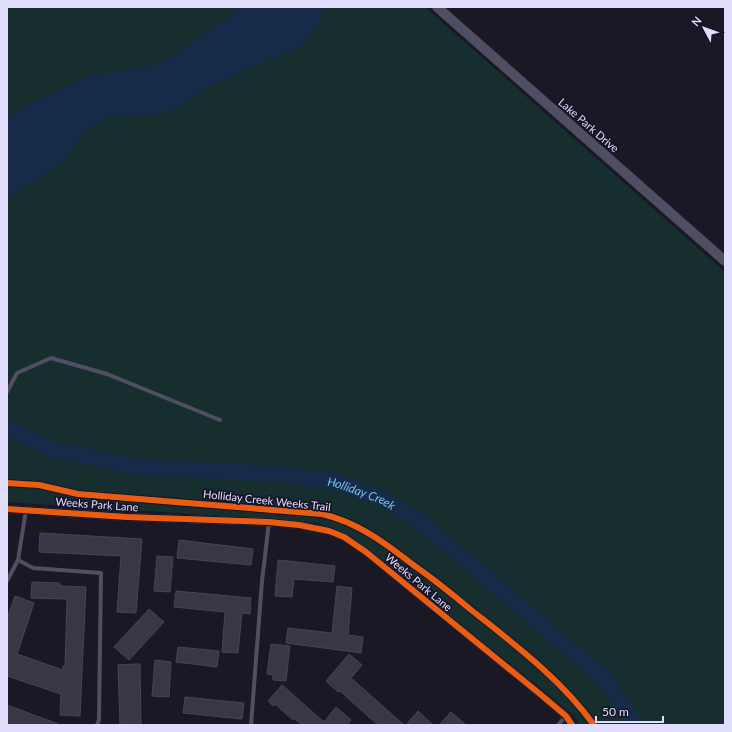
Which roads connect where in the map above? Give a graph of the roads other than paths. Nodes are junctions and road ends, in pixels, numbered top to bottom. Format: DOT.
graph roads {
  1 [pos="437,7"];
  2 [pos="725,261"];
  3 [pos="7,392"];
  4 [pos="220,420"];
  5 [pos="7,509"];
  6 [pos="26,509"];
  7 [pos="269,522"];
  8 [pos="18,560"];
  9 [pos="7,581"];
  10 [pos="566,716"];
  11 [pos="97,725"];
  12 [pos="250,725"];
  13 [pos="558,725"];
  14 [pos="572,725"];
  1 -- 2 [label="street, Lake Park Drive"];
  3 -- 4 [label="lane"];
  5 -- 6 [label="street, Weeks Park Lane"];
  6 -- 7 [label="street, Weeks Park Lane"];
  6 -- 8 [label="lane"];
  7 -- 10 [label="street, Weeks Park Lane"];
  7 -- 12 [label="lane"];
  8 -- 9 [label="lane"];
  8 -- 11 [label="lane"];
  10 -- 13 [label="lane"];
  10 -- 14 [label="street, Weeks Park Lane"];
}
